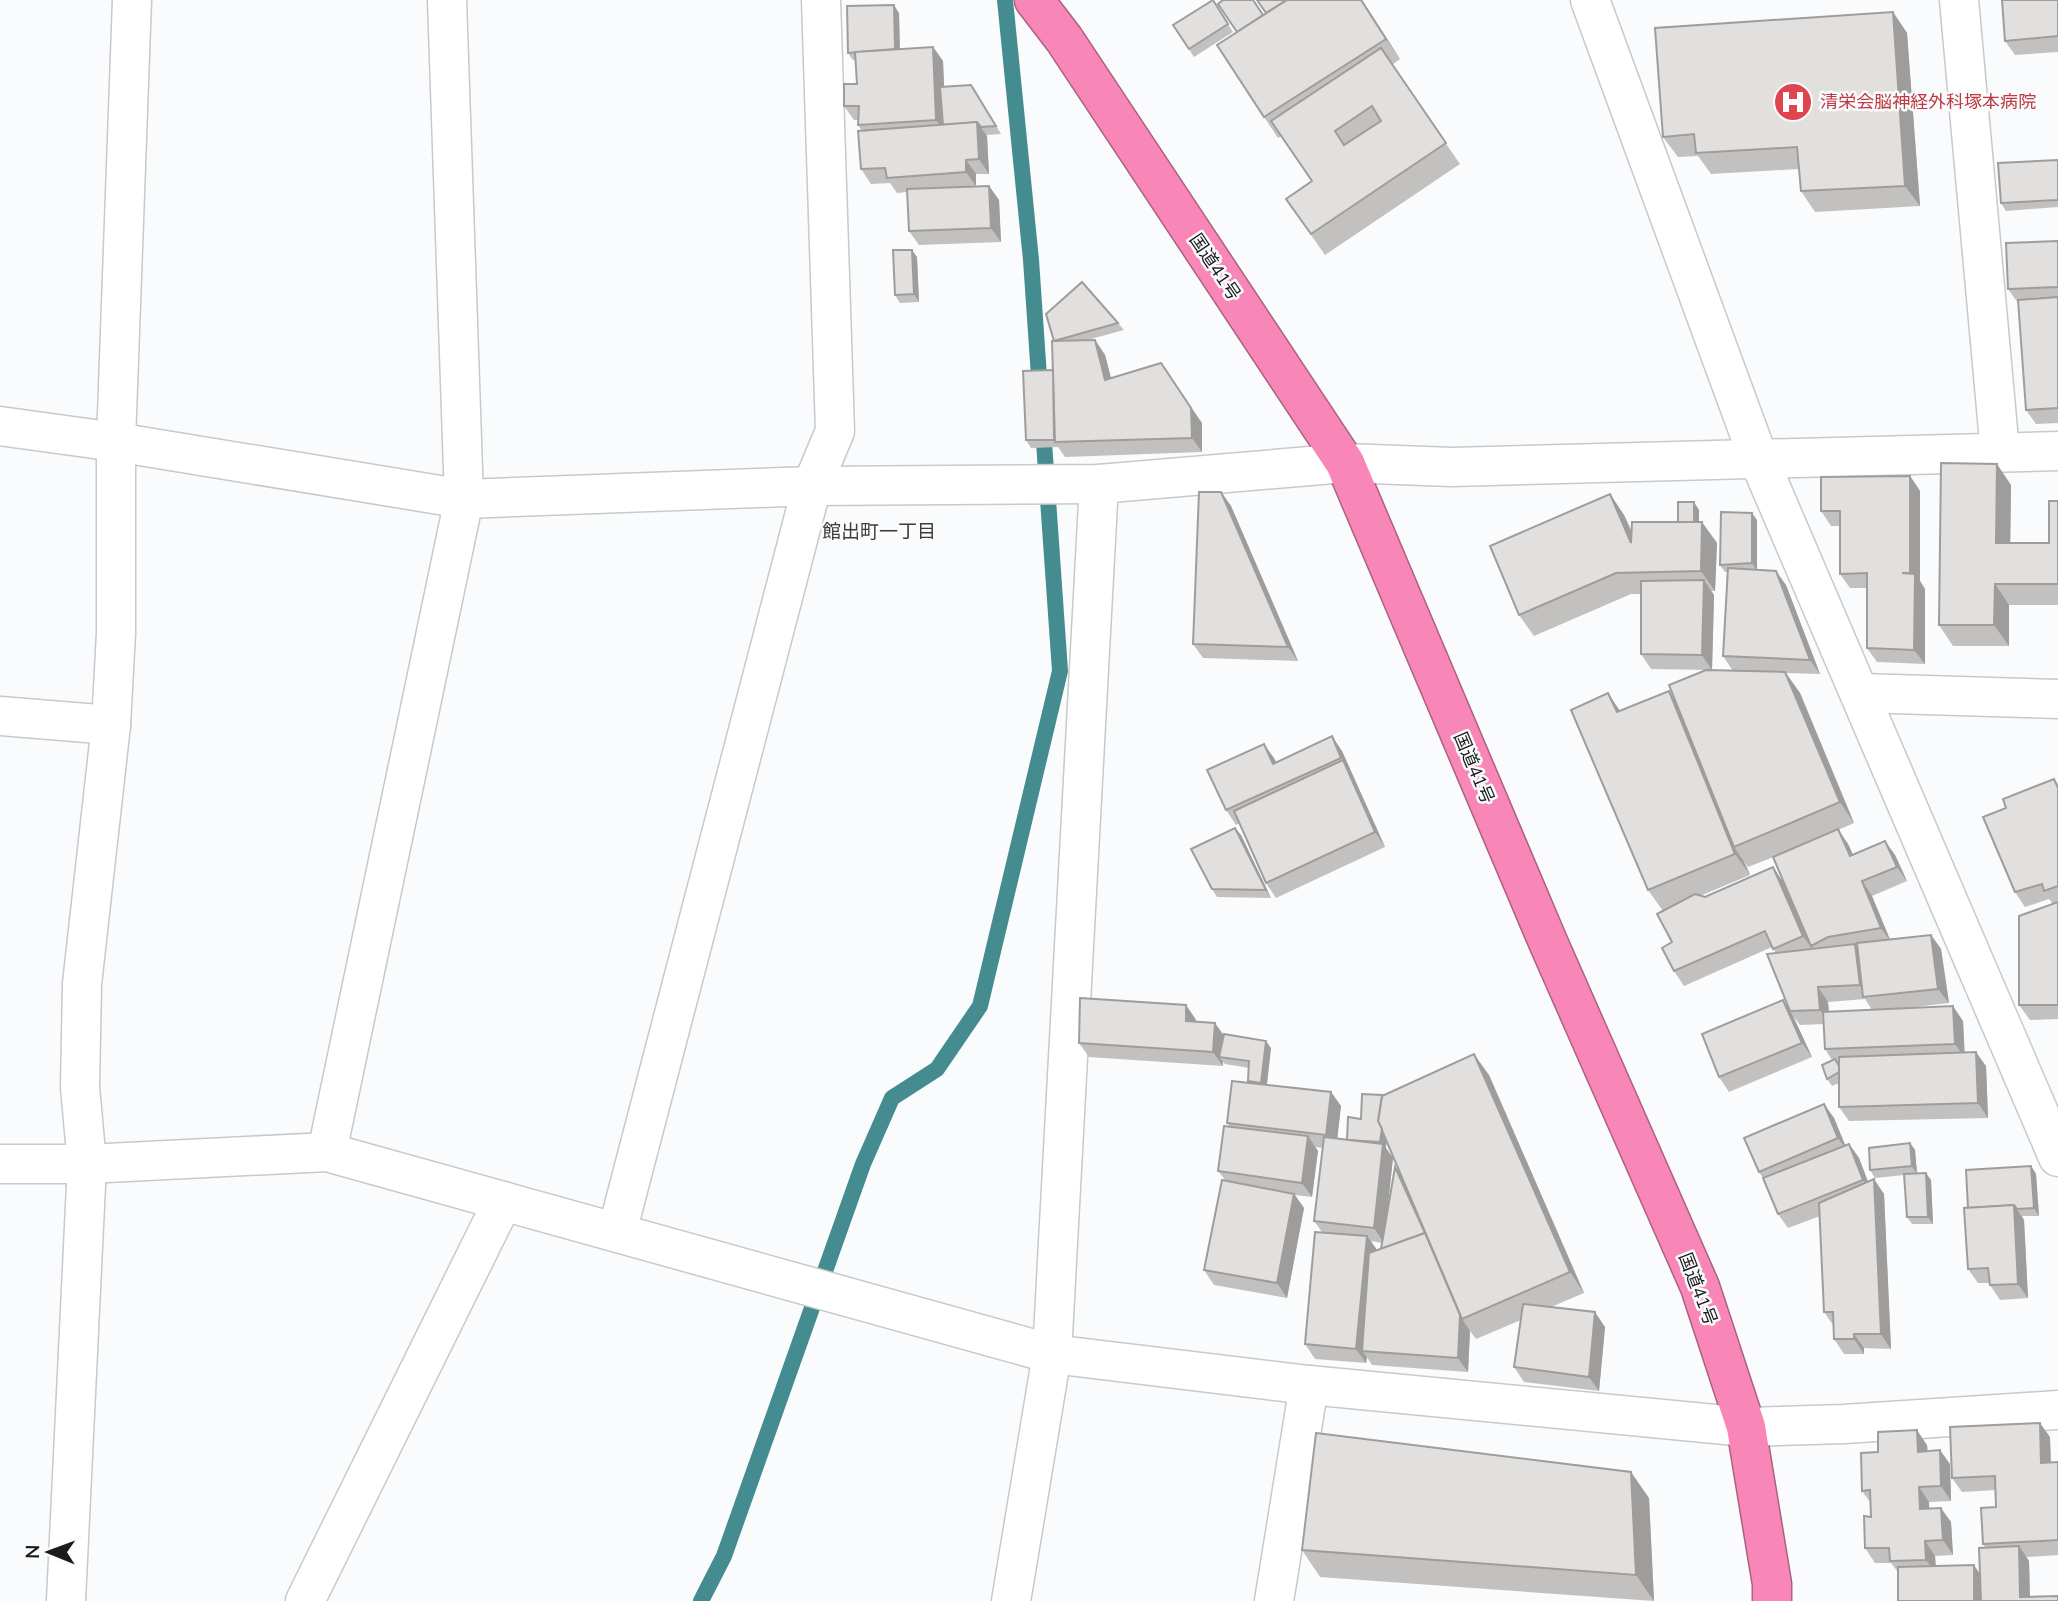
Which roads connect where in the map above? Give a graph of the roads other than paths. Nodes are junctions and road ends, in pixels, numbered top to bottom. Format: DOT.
graph roads {
  1 [pos="132,0"];
  2 [pos="447,0"];
  3 [pos="821,0"];
  4 [pos="1034,0"];
  5 [pos="1590,0"];
  6 [pos="1959,0"];
  7 [pos="0,426"];
  8 [pos="116,442"];
  9 [pos="2058,451"];
  10 [pos="2000,452"];
  11 [pos="1759,460"];
  12 [pos="1345,463"];
  13 [pos="1100,484"];
  14 [pos="812,486"];
  15 [pos="464,499"];
  16 [pos="1860,693"];
  17 [pos="2058,699"];
  18 [pos="0,716"];
  19 [pos="111,725"];
  20 [pos="327,1152"];
  21 [pos="2058,1157"];
  22 [pos="0,1164"];
  23 [pos="88,1164"];
  24 [pos="503,1201"];
  25 [pos="617,1232"];
  26 [pos="1052,1354"];
  27 [pos="1309,1385"];
  28 [pos="2058,1410"];
  29 [pos="1746,1427"];
  30 [pos="309,1600"];
  31 [pos="66,1601"];
  32 [pos="1010,1601"];
  33 [pos="1274,1601"];
  34 [pos="1772,1601"];
  1 -- 8 [label="street"];
  2 -- 15 [label="street"];
  3 -- 14 [label="street"];
  4 -- 12 [label="highway, 国道41号"];
  5 -- 11 [label="street"];
  6 -- 10 [label="street"];
  7 -- 8 [label="street"];
  8 -- 15 [label="street"];
  8 -- 19 [label="street"];
  9 -- 10 [label="street"];
  10 -- 11 [label="street"];
  11 -- 12 [label="street"];
  11 -- 16 [label="street"];
  12 -- 13 [label="street"];
  12 -- 29 [label="highway, 国道41号"];
  13 -- 14 [label="street"];
  13 -- 26 [label="street"];
  14 -- 15 [label="street"];
  14 -- 25 [label="street"];
  15 -- 20 [label="street"];
  16 -- 17 [label="street"];
  16 -- 21 [label="street"];
  18 -- 19 [label="street"];
  19 -- 23 [label="street"];
  20 -- 23 [label="street"];
  20 -- 24 [label="street"];
  22 -- 23 [label="street"];
  23 -- 31 [label="street"];
  24 -- 25 [label="street"];
  24 -- 30 [label="street"];
  25 -- 26 [label="street"];
  26 -- 27 [label="street"];
  26 -- 32 [label="street"];
  27 -- 29 [label="street"];
  27 -- 33 [label="street"];
  28 -- 29 [label="street"];
  29 -- 34 [label="highway, 国道41号"];
}
